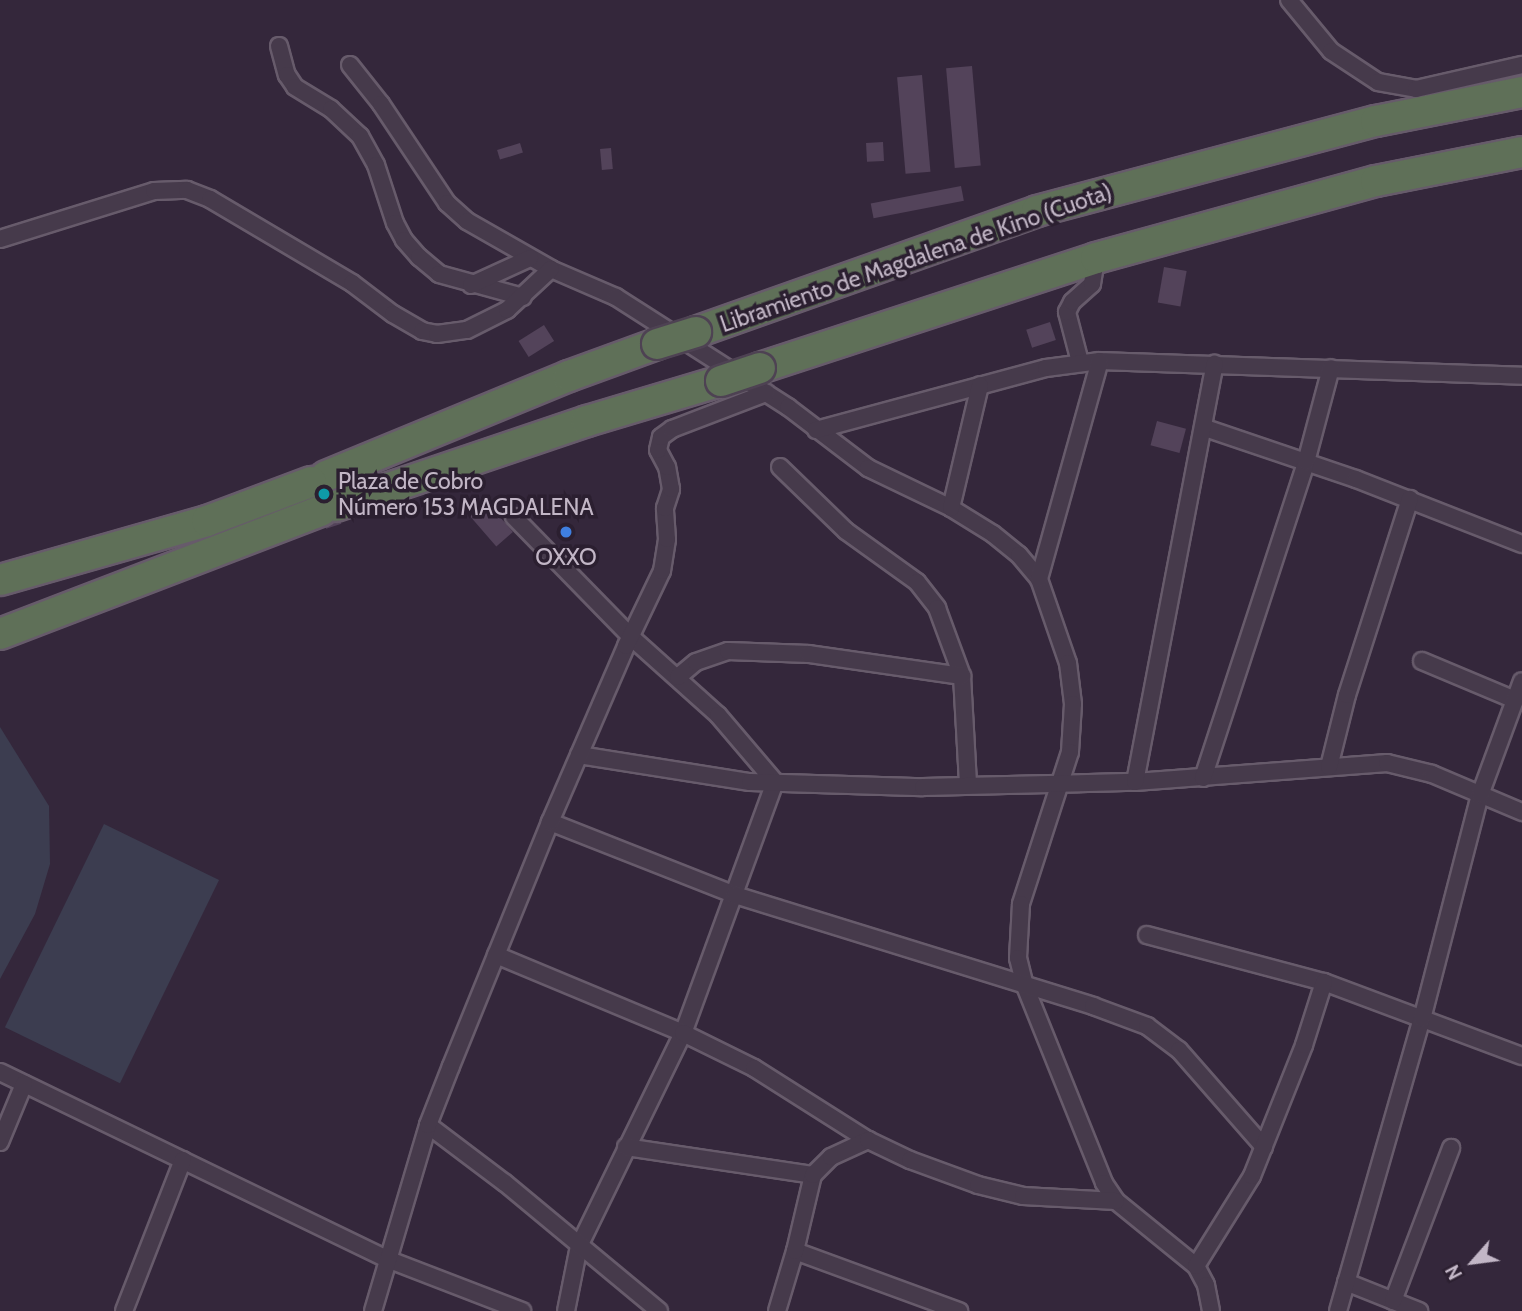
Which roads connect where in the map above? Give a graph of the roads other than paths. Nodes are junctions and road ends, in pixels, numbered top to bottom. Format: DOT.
graph roads {
  1 [pos="1289,0"];
  2 [pos="279,46"];
  3 [pos="350,65"];
  4 [pos="1522,65"];
  5 [pos="1522,92"];
  6 [pos="1522,152"];
  7 [pos="0,239"];
  8 [pos="530,258"];
  9 [pos="1096,258"];
  10 [pos="551,270"];
  11 [pos="471,285"];
  12 [pos="523,297"];
  13 [pos="1100,361"];
  14 [pos="1080,362"];
  15 [pos="1215,364"];
  16 [pos="1331,368"];
  17 [pos="1522,376"];
  18 [pos="763,381"];
  19 [pos="979,385"];
  20 [pos="1205,428"];
  21 [pos="816,430"];
  22 [pos="1306,462"];
  23 [pos="780,467"];
  24 [pos="1410,499"];
  25 [pos="951,508"];
  26 [pos="513,517"];
  27 [pos="1522,544"];
  28 [pos="1039,579"];
  29 [pos="0,580"];
  30 [pos="0,634"];
  31 [pos="631,636"];
  32 [pos="1422,661"];
  33 [pos="962,676"];
  34 [pos="678,677"];
  35 [pos="1522,681"];
  36 [pos="1515,700"];
  37 [pos="579,755"];
  38 [pos="1329,767"];
  39 [pos="1203,778"];
  40 [pos="775,782"];
  41 [pos="1063,782"];
  42 [pos="1135,782"];
  43 [pos="968,785"];
  44 [pos="1480,795"];
  45 [pos="1522,811"];
  46 [pos="550,822"];
  47 [pos="735,895"];
  48 [pos="1147,935"];
  49 [pos="496,955"];
  50 [pos="1324,982"];
  51 [pos="1025,986"];
  52 [pos="1422,1019"];
  53 [pos="683,1033"];
  54 [pos="1522,1056"];
  55 [pos="0,1072"];
  56 [pos="24,1084"];
  57 [pos="428,1125"];
  58 [pos="868,1140"];
  59 [pos="0,1142"];
  60 [pos="626,1147"];
  61 [pos="1264,1147"];
  62 [pos="1451,1148"];
  63 [pos="183,1160"];
  64 [pos="813,1175"];
  65 [pos="1116,1201"];
  66 [pos="579,1246"];
  67 [pos="796,1251"];
  68 [pos="387,1259"];
  69 [pos="1196,1266"];
  70 [pos="1346,1282"];
  71 [pos="1393,1301"];
  72 [pos="124,1311"];
  73 [pos="373,1311"];
  74 [pos="522,1311"];
  75 [pos="566,1311"];
  76 [pos="659,1311"];
  77 [pos="777,1311"];
  78 [pos="959,1311"];
  79 [pos="1211,1311"];
  80 [pos="1338,1311"];
  81 [pos="1419,1311"];
  1 -- 4 [label="street"];
  2 -- 11 [label="street"];
  3 -- 8 [label="street"];
  5 -- 29 [label="highway, Libramiento de Magdalena de Kino (Cuota), bridge"];
  6 -- 9 [label="highway"];
  7 -- 12 [label="street"];
  8 -- 10 [label="street"];
  8 -- 11 [label="street"];
  9 -- 14 [label="street"];
  9 -- 18 [label="highway"];
  10 -- 12 [label="street"];
  10 -- 18 [label="street"];
  11 -- 12 [label="street"];
  13 -- 14 [label="street"];
  13 -- 15 [label="street"];
  13 -- 28 [label="street"];
  14 -- 19 [label="street"];
  15 -- 16 [label="street"];
  15 -- 20 [label="street"];
  16 -- 17 [label="street"];
  16 -- 22 [label="street"];
  18 -- 21 [label="street"];
  18 -- 30 [label="highway, bridge"];
  18 -- 31 [label="street"];
  19 -- 21 [label="street"];
  19 -- 25 [label="street"];
  20 -- 22 [label="street"];
  20 -- 42 [label="street"];
  21 -- 25 [label="street"];
  22 -- 24 [label="street"];
  22 -- 39 [label="street"];
  23 -- 33 [label="street"];
  24 -- 27 [label="street"];
  24 -- 38 [label="street"];
  25 -- 28 [label="street"];
  26 -- 31 [label="street"];
  28 -- 41 [label="street"];
  31 -- 34 [label="street"];
  31 -- 37 [label="street"];
  32 -- 36 [label="street"];
  33 -- 34 [label="street"];
  33 -- 43 [label="street"];
  34 -- 40 [label="street"];
  35 -- 36 [label="street"];
  36 -- 44 [label="street"];
  37 -- 40 [label="street"];
  37 -- 46 [label="street"];
  38 -- 39 [label="street"];
  38 -- 44 [label="street"];
  39 -- 42 [label="street"];
  40 -- 43 [label="street"];
  40 -- 47 [label="street"];
  41 -- 42 [label="street"];
  41 -- 43 [label="street"];
  41 -- 51 [label="street"];
  44 -- 45 [label="street"];
  44 -- 52 [label="street"];
  46 -- 47 [label="street"];
  46 -- 49 [label="street"];
  47 -- 51 [label="street"];
  47 -- 53 [label="street"];
  48 -- 50 [label="street"];
  49 -- 53 [label="street"];
  49 -- 57 [label="street"];
  50 -- 52 [label="street"];
  50 -- 61 [label="street"];
  51 -- 61 [label="street"];
  51 -- 65 [label="street"];
  52 -- 54 [label="street"];
  52 -- 70 [label="street"];
  53 -- 58 [label="street"];
  53 -- 60 [label="street"];
  55 -- 56 [label="street"];
  56 -- 59 [label="street"];
  56 -- 63 [label="street"];
  57 -- 66 [label="street"];
  57 -- 68 [label="street"];
  58 -- 64 [label="street"];
  58 -- 65 [label="street"];
  60 -- 64 [label="street"];
  60 -- 66 [label="street"];
  61 -- 69 [label="street"];
  62 -- 71 [label="street"];
  63 -- 68 [label="street"];
  63 -- 72 [label="street"];
  64 -- 67 [label="street"];
  65 -- 69 [label="street"];
  66 -- 75 [label="street"];
  66 -- 76 [label="street"];
  67 -- 77 [label="street"];
  67 -- 78 [label="street"];
  68 -- 73 [label="street"];
  68 -- 74 [label="street"];
  69 -- 79 [label="street"];
  70 -- 71 [label="street"];
  70 -- 80 [label="street"];
  71 -- 81 [label="street"];
}
